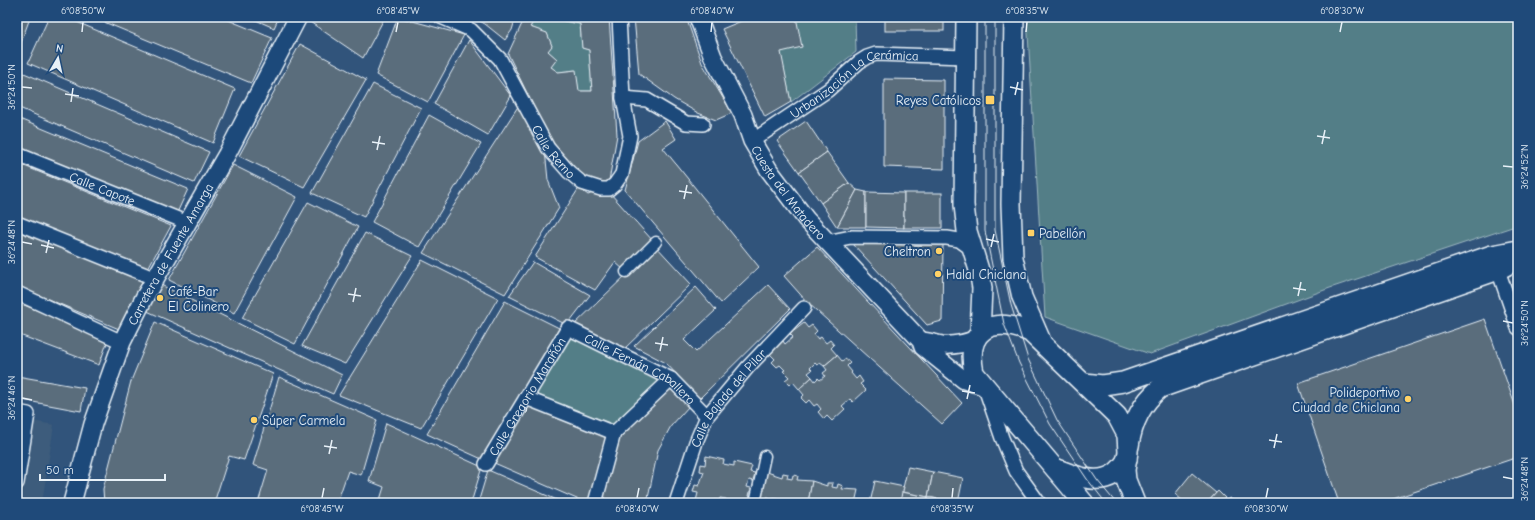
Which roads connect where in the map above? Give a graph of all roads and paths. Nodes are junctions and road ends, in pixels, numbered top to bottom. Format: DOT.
graph roads {
  1 [pos="298,17"];
  2 [pos="441,17"];
  3 [pos="619,17"];
  4 [pos="698,17"];
  5 [pos="966,17"];
  6 [pos="1014,17"];
  7 [pos="965,57"];
  8 [pos="623,98"];
  9 [pos="703,124"];
  10 [pos="752,141"];
  11 [pos="17,154"];
  12 [pos="17,223"];
  13 [pos="188,223"];
  14 [pos="656,242"];
  15 [pos="830,244"];
  16 [pos="974,250"];
  17 [pos="1518,250"];
  18 [pos="1518,260"];
  19 [pos="1498,270"];
  20 [pos="626,272"];
  21 [pos="156,279"];
  22 [pos="17,293"];
  23 [pos="804,308"];
  24 [pos="568,328"];
  25 [pos="1518,328"];
  26 [pos="978,336"];
  27 [pos="921,341"];
  28 [pos="1041,341"];
  29 [pos="122,342"];
  30 [pos="672,378"];
  31 [pos="1084,383"];
  32 [pos="984,387"];
  33 [pos="526,398"];
  34 [pos="17,412"];
  35 [pos="707,416"];
  36 [pos="614,432"];
  37 [pos="1127,455"];
  38 [pos="765,456"];
  39 [pos="486,464"];
  40 [pos="1052,467"];
  41 [pos="17,484"];
  42 [pos="72,503"];
  43 [pos="595,503"];
  44 [pos="676,503"];
  45 [pos="755,503"];
  46 [pos="1039,503"];
  47 [pos="1084,503"];
  48 [pos="1135,503"];
  1 -- 13 [label="street, Carretera de Fuente Amarga"];
  2 -- 8 [label="street, Calle Remo"];
  3 -- 8 [label="street"];
  4 -- 10 [label="street, Cuesta del Matadero"];
  5 -- 7 [label="main road"];
  6 -- 28 [label="main road"];
  7 -- 10 [label="street, Urbanización La Cerámica"];
  7 -- 16 [label="main road"];
  8 -- 9 [label="street"];
  10 -- 15 [label="street, Cuesta del Matadero"];
  11 -- 13 [label="street, Calle Capote"];
  12 -- 21 [label="street"];
  13 -- 21 [label="street, Carretera de Fuente Amarga"];
  14 -- 20 [label="street"];
  15 -- 16 [label="street"];
  15 -- 27 [label="street, Cuesta del Matadero"];
  16 -- 26 [label="main road"];
  17 -- 31 [label="main road"];
  18 -- 19 [label="main road"];
  19 -- 25 [label="street"];
  19 -- 37 [label="main road"];
  21 -- 29 [label="street, Carretera de Fuente Amarga"];
  22 -- 29 [label="street"];
  23 -- 35 [label="street, Calle Bajada del Pilar"];
  24 -- 30 [label="street, Calle Fernán Caballero"];
  24 -- 33 [label="street, Calle Gregorio Marañón"];
  26 -- 27 [label="street"];
  26 -- 28 [label="main road"];
  26 -- 32 [label="main road"];
  27 -- 32 [label="street, Cuesta del Matadero"];
  28 -- 31 [label="main road"];
  29 -- 42 [label="street, Carretera de Fuente Amarga"];
  30 -- 35 [label="street, Calle Fernán Caballero"];
  30 -- 36 [label="street"];
  31 -- 37 [label="main road"];
  32 -- 40 [label="main road"];
  32 -- 46 [label="street"];
  33 -- 36 [label="street"];
  33 -- 39 [label="street, Calle Gregorio Marañón"];
  34 -- 41 [label="street"];
  35 -- 44 [label="street, Calle Bajada del Pilar"];
  36 -- 43 [label="street"];
  37 -- 40 [label="main road"];
  37 -- 48 [label="main road"];
  38 -- 45 [label="street"];
  40 -- 47 [label="main road"];
}
